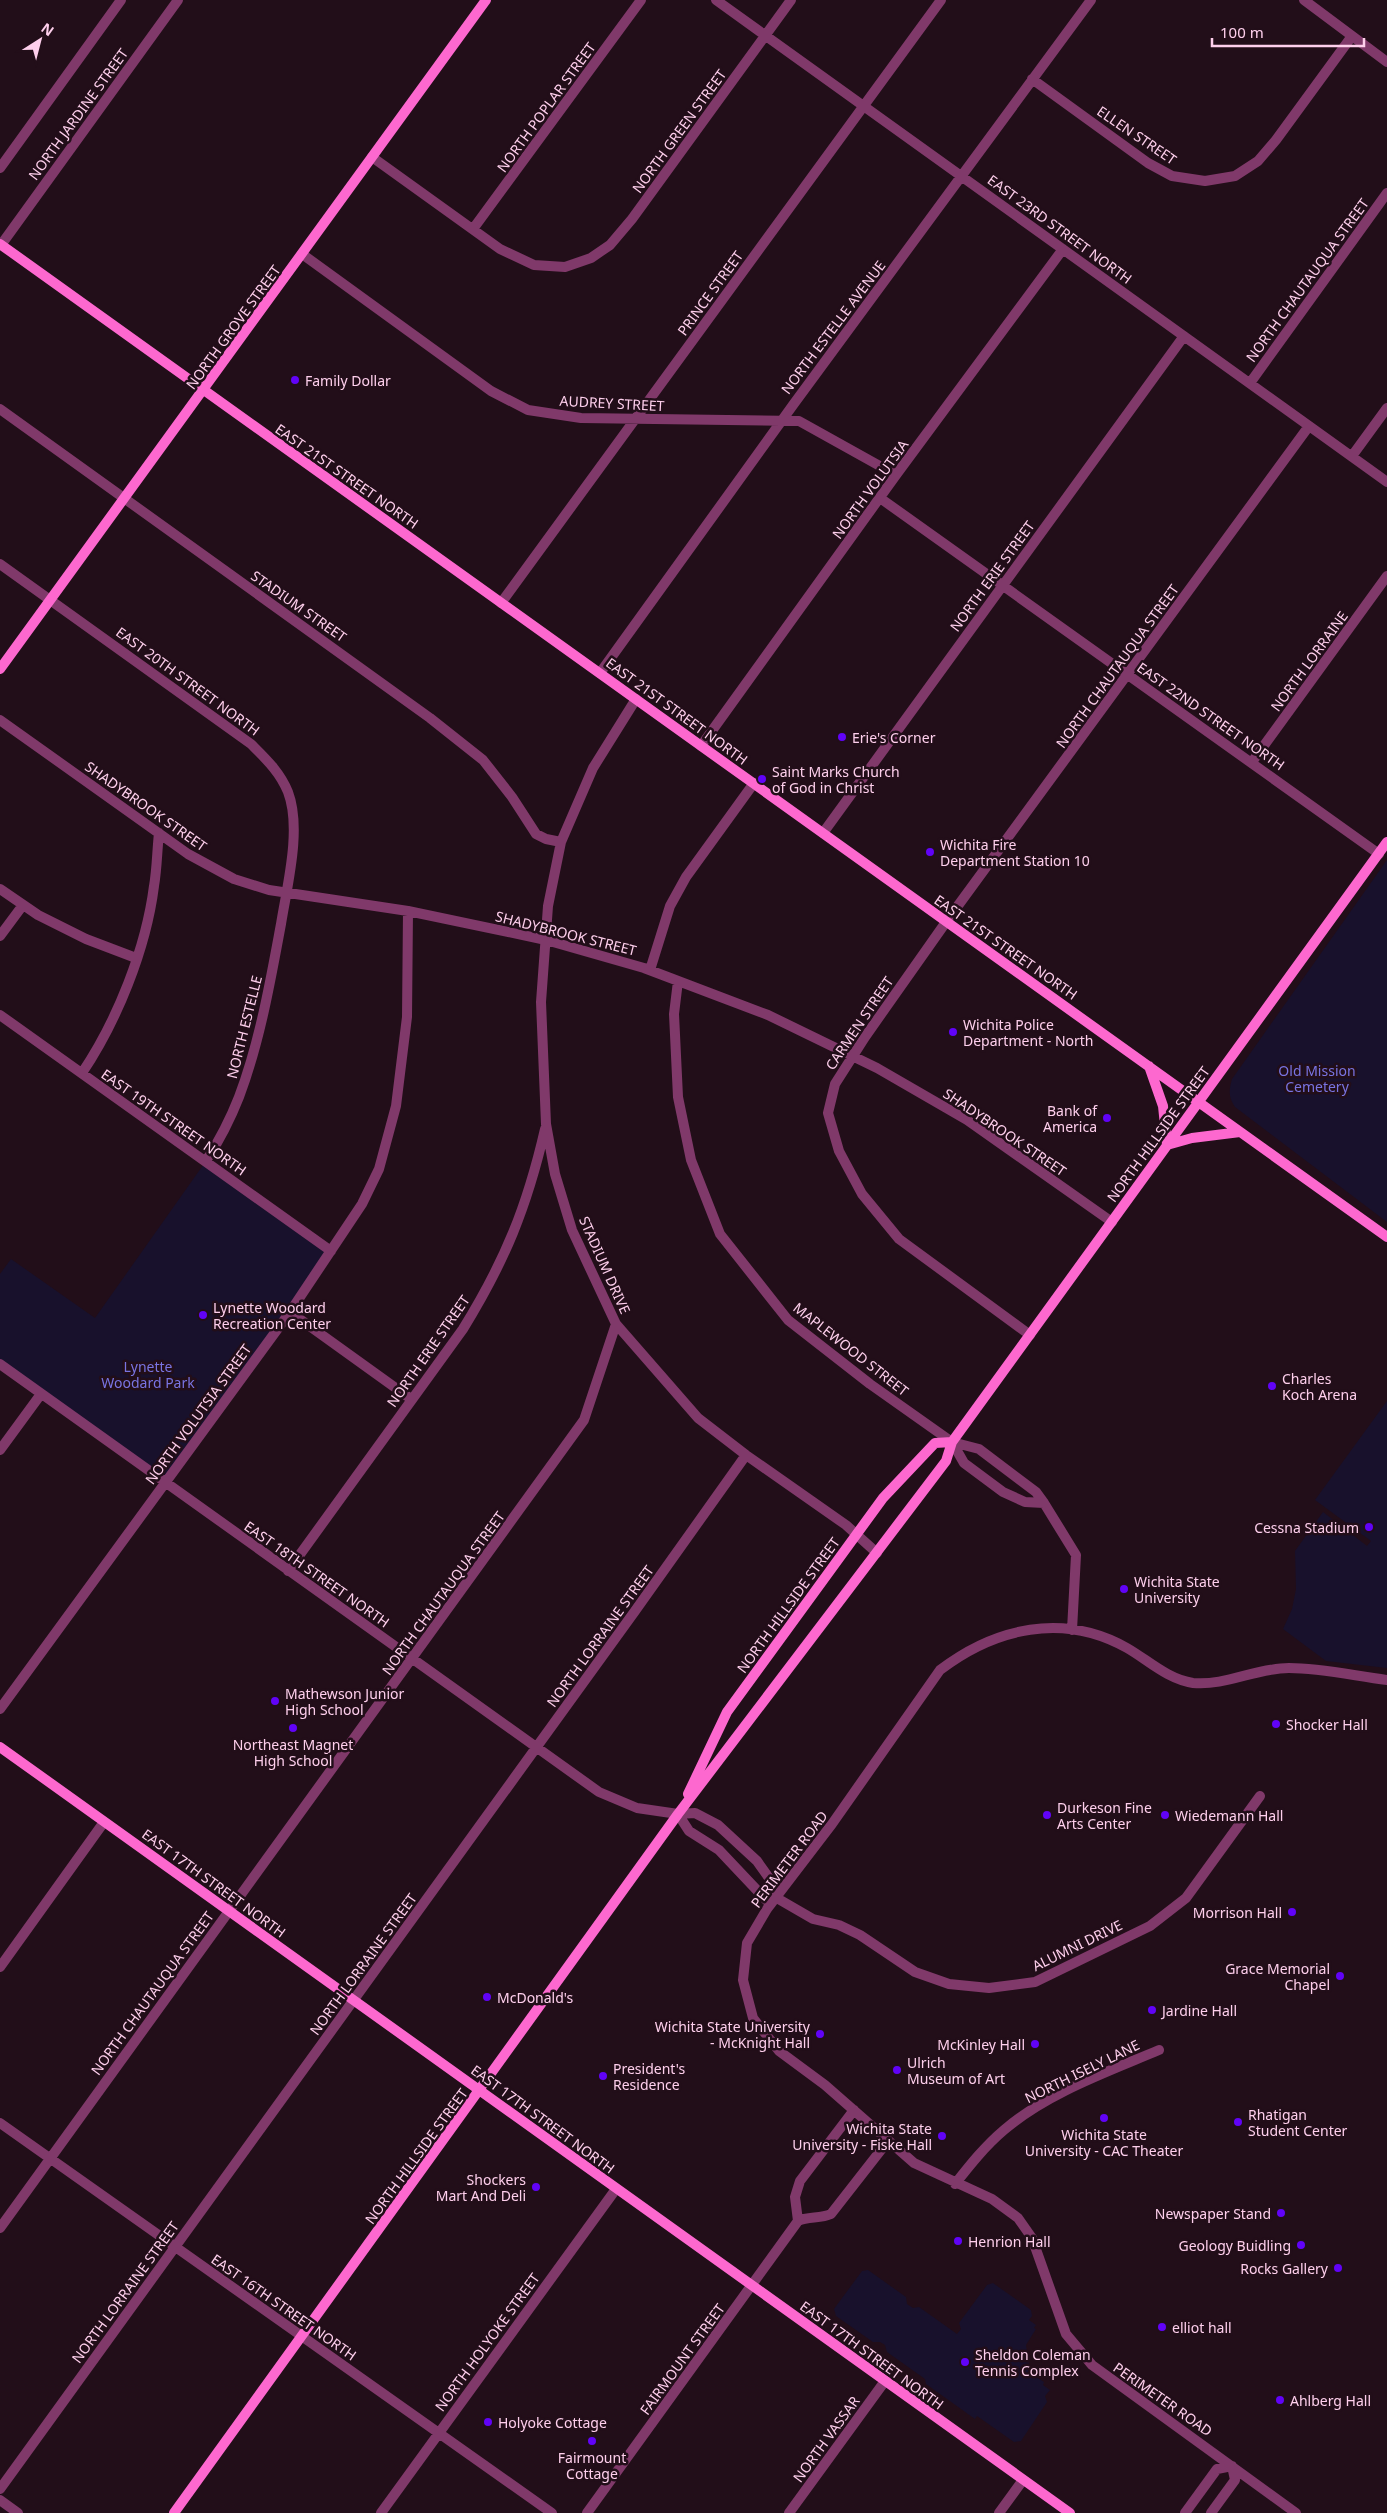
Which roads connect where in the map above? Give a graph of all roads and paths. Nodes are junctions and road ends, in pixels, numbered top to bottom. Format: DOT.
graph roads {
  1 [pos="121,0"];
  2 [pos="178,0"];
  3 [pos="486,0"];
  4 [pos="641,0"];
  5 [pos="716,0"];
  6 [pos="791,0"];
  7 [pos="941,0"];
  8 [pos="1091,0"];
  9 [pos="1304,0"];
  10 [pos="765,35"];
  11 [pos="1352,36"];
  12 [pos="1387,62"];
  13 [pos="1032,79"];
  14 [pos="864,105"];
  15 [pos="372,156"];
  16 [pos="0,168"];
  17 [pos="961,175"];
  18 [pos="1387,193"];
  19 [pos="473,229"];
  20 [pos="1,244"];
  21 [pos="1063,249"];
  22 [pos="302,254"];
  23 [pos="1184,336"];
  24 [pos="1250,383"];
  25 [pos="204,390"];
  26 [pos="1387,408"];
  27 [pos="0,409"];
  28 [pos="633,419"];
  29 [pos="781,421"];
  30 [pos="1310,426"];
  31 [pos="1352,456"];
  32 [pos="896,475"];
  33 [pos="1387,482"];
  34 [pos="880,498"];
  35 [pos="124,499"];
  36 [pos="0,564"];
  37 [pos="1387,576"];
  38 [pos="1003,585"];
  39 [pos="50,599"];
  40 [pos="501,603"];
  41 [pos="0,669"];
  42 [pos="600,673"];
  43 [pos="1128,674"];
  44 [pos="636,699"];
  45 [pos="0,720"];
  46 [pos="702,746"];
  47 [pos="1252,762"];
  48 [pos="754,783"];
  49 [pos="159,833"];
  50 [pos="823,833"];
  51 [pos="561,842"];
  52 [pos="1387,842"];
  53 [pos="1379,854"];
  54 [pos="0,888"];
  55 [pos="286,893"];
  56 [pos="23,905"];
  57 [pos="408,912"];
  58 [pos="946,922"];
  59 [pos="0,936"];
  60 [pos="546,940"];
  61 [pos="136,958"];
  62 [pos="650,970"];
  63 [pos="678,981"];
  64 [pos="0,1015"];
  65 [pos="852,1056"];
  66 [pos="1149,1065"];
  67 [pos="82,1074"];
  68 [pos="1199,1102"];
  69 [pos="546,1124"];
  70 [pos="1240,1132"];
  71 [pos="1167,1145"];
  72 [pos="206,1162"];
  73 [pos="1112,1222"];
  74 [pos="1387,1236"];
  75 [pos="331,1251"];
  76 [pos="290,1312"];
  77 [pos="616,1324"];
  78 [pos="1030,1335"];
  79 [pos="0,1364"];
  80 [pos="41,1394"];
  81 [pos="411,1399"];
  82 [pos="952,1442"];
  83 [pos="0,1450"];
  84 [pos="746,1455"];
  85 [pos="165,1483"];
  86 [pos="1044,1503"];
  87 [pos="856,1535"];
  88 [pos="877,1553"];
  89 [pos="288,1571"];
  90 [pos="1072,1630"];
  91 [pos="413,1659"];
  92 [pos="1387,1680"];
  93 [pos="0,1709"];
  94 [pos="0,1747"];
  95 [pos="536,1747"];
  96 [pos="1260,1796"];
  97 [pos="678,1814"];
  98 [pos="104,1822"];
  99 [pos="775,1898"];
  100 [pos="229,1912"];
  101 [pos="0,1967"];
  102 [pos="354,2000"];
  103 [pos="1159,2050"];
  104 [pos="480,2091"];
  105 [pos="854,2110"];
  106 [pos="0,2123"];
  107 [pos="888,2141"];
  108 [pos="50,2158"];
  109 [pos="956,2184"];
  110 [pos="616,2189"];
  111 [pos="798,2221"];
  112 [pos="0,2228"];
  113 [pos="175,2247"];
  114 [pos="751,2285"];
  115 [pos="300,2336"];
  116 [pos="885,2381"];
  117 [pos="439,2432"];
  118 [pos="1232,2466"];
  119 [pos="1023,2480"];
  120 [pos="0,2489"];
  121 [pos="0,2500"];
  122 [pos="18,2513"];
  123 [pos="174,2513"];
  124 [pos="381,2513"];
  125 [pos="552,2513"];
  126 [pos="587,2513"];
  127 [pos="789,2513"];
  128 [pos="999,2513"];
  129 [pos="1070,2513"];
  130 [pos="1185,2513"];
  131 [pos="1211,2513"];
  132 [pos="1296,2513"];
  1 -- 16 [label="street"];
  2 -- 20 [label="street, NORTH JARDINE STREET"];
  3 -- 15 [label="main road, NORTH GROVE STREET"];
  4 -- 19 [label="street, NORTH POPLAR STREET"];
  5 -- 10 [label="street, EAST 23RD STREET NORTH"];
  6 -- 10 [label="street, NORTH GREEN STREET"];
  7 -- 14 [label="street, PRINCE STREET"];
  8 -- 13 [label="street, NORTH ESTELLE AVENUE"];
  9 -- 11 [label="street"];
  10 -- 14 [label="street, EAST 23RD STREET NORTH"];
  10 -- 19 [label="street, NORTH GREEN STREET"];
  11 -- 12 [label="street"];
  11 -- 13 [label="street, ELLEN STREET"];
  13 -- 17 [label="street, NORTH ESTELLE AVENUE"];
  14 -- 17 [label="street, EAST 23RD STREET NORTH"];
  14 -- 28 [label="street, PRINCE STREET"];
  15 -- 19 [label="street"];
  15 -- 22 [label="main road, NORTH GROVE STREET"];
  17 -- 21 [label="street, EAST 23RD STREET NORTH"];
  17 -- 29 [label="street, NORTH ESTELLE AVENUE"];
  18 -- 24 [label="street, NORTH CHAUTAUQUA STREET"];
  20 -- 25 [label="main road, EAST 21ST STREET NORTH"];
  21 -- 23 [label="street, EAST 23RD STREET NORTH"];
  21 -- 32 [label="street, NORTH VOLUTSIA"];
  22 -- 25 [label="main road, NORTH GROVE STREET"];
  22 -- 28 [label="street, AUDREY STREET"];
  23 -- 24 [label="street, EAST 23RD STREET NORTH"];
  23 -- 38 [label="street, NORTH ERIE STREET"];
  24 -- 30 [label="street, EAST 23RD STREET NORTH"];
  25 -- 35 [label="main road, NORTH GROVE STREET"];
  25 -- 40 [label="main road, EAST 21ST STREET NORTH"];
  26 -- 31 [label="street"];
  27 -- 35 [label="street, STADIUM STREET"];
  28 -- 29 [label="street, AUDREY STREET"];
  28 -- 40 [label="street, PRINCE STREET"];
  29 -- 32 [label="street, AUDREY STREET"];
  29 -- 42 [label="street, NORTH ESTELLE AVENUE"];
  30 -- 31 [label="street, EAST 23RD STREET NORTH"];
  30 -- 43 [label="street, NORTH CHAUTAUQUA STREET"];
  31 -- 33 [label="street, EAST 23RD STREET NORTH"];
  32 -- 34 [label="street, NORTH VOLUTSIA"];
  34 -- 38 [label="street, EAST 22ND STREET NORTH"];
  34 -- 46 [label="street, NORTH VOLUTSIA"];
  35 -- 39 [label="main road, NORTH GROVE STREET"];
  35 -- 51 [label="street, STADIUM STREET"];
  36 -- 39 [label="street, EAST 20TH STREET NORTH"];
  37 -- 47 [label="street, NORTH LORRAINE"];
  38 -- 43 [label="street, EAST 22ND STREET NORTH"];
  38 -- 50 [label="street, NORTH ERIE STREET"];
  39 -- 41 [label="main road, NORTH GROVE STREET"];
  39 -- 55 [label="street, EAST 20TH STREET NORTH"];
  40 -- 42 [label="main road, EAST 21ST STREET NORTH"];
  42 -- 44 [label="main road, EAST 21ST STREET NORTH"];
  43 -- 47 [label="street, EAST 22ND STREET NORTH"];
  43 -- 58 [label="street, NORTH CHAUTAUQUA STREET"];
  44 -- 46 [label="main road, EAST 21ST STREET NORTH"];
  44 -- 51 [label="street"];
  45 -- 49 [label="street, SHADYBROOK STREET"];
  46 -- 48 [label="main road, EAST 21ST STREET NORTH"];
  47 -- 53 [label="street, EAST 22ND STREET NORTH"];
  48 -- 50 [label="main road, EAST 21ST STREET NORTH"];
  48 -- 62 [label="street"];
  49 -- 55 [label="street, SHADYBROOK STREET"];
  49 -- 61 [label="street"];
  50 -- 58 [label="main road, EAST 21ST STREET NORTH"];
  51 -- 60 [label="street, STADIUM DRIVE"];
  52 -- 53 [label="main road, NORTH HILLSIDE STREET"];
  53 -- 68 [label="main road, NORTH HILLSIDE STREET"];
  54 -- 56 [label="street"];
  55 -- 57 [label="street, SHADYBROOK STREET"];
  55 -- 72 [label="street, NORTH ESTELLE"];
  56 -- 59 [label="street"];
  56 -- 61 [label="street"];
  57 -- 60 [label="street, SHADYBROOK STREET"];
  57 -- 75 [label="street, NORTH VOLUTSIA STREET"];
  58 -- 65 [label="street, CARMEN STREET"];
  58 -- 66 [label="main road, EAST 21ST STREET NORTH"];
  60 -- 62 [label="street, SHADYBROOK STREET"];
  60 -- 69 [label="street, STADIUM DRIVE"];
  61 -- 67 [label="street"];
  62 -- 63 [label="street, SHADYBROOK STREET"];
  63 -- 65 [label="street, SHADYBROOK STREET"];
  63 -- 82 [label="street, MAPLEWOOD STREET"];
  64 -- 67 [label="street, EAST 19TH STREET NORTH"];
  65 -- 73 [label="street, SHADYBROOK STREET"];
  65 -- 78 [label="street, CARMEN STREET"];
  66 -- 68 [label="main road, EAST 21ST STREET NORTH"];
  66 -- 71 [label="main road"];
  67 -- 72 [label="street, EAST 19TH STREET NORTH"];
  68 -- 70 [label="main road, EAST 21ST STREET NORTH"];
  68 -- 71 [label="main road, NORTH HILLSIDE STREET"];
  69 -- 77 [label="street, STADIUM DRIVE"];
  69 -- 81 [label="street, NORTH ERIE STREET"];
  70 -- 71 [label="main road"];
  70 -- 74 [label="main road, EAST 21ST STREET NORTH"];
  71 -- 73 [label="main road, NORTH HILLSIDE STREET"];
  72 -- 75 [label="street, EAST 19TH STREET NORTH"];
  73 -- 78 [label="main road, NORTH HILLSIDE STREET"];
  75 -- 76 [label="street, NORTH VOLUTSIA STREET"];
  76 -- 81 [label="street"];
  76 -- 85 [label="street, NORTH VOLUTSIA STREET"];
  77 -- 84 [label="street, STADIUM DRIVE"];
  77 -- 91 [label="street, NORTH CHAUTAUQUA STREET"];
  78 -- 82 [label="main road, NORTH HILLSIDE STREET"];
  79 -- 80 [label="street, EAST 18TH STREET NORTH"];
  80 -- 83 [label="street"];
  80 -- 85 [label="street, EAST 18TH STREET NORTH"];
  81 -- 89 [label="street, NORTH ERIE STREET"];
  82 -- 86 [label="street"];
  82 -- 86 [label="street"];
  82 -- 87 [label="main road, NORTH HILLSIDE STREET"];
  82 -- 88 [label="main road, NORTH HILLSIDE STREET"];
  84 -- 87 [label="street, STADIUM DRIVE"];
  84 -- 95 [label="street, NORTH LORRAINE STREET"];
  85 -- 89 [label="street, EAST 18TH STREET NORTH"];
  85 -- 93 [label="street, NORTH VOLUTSIA STREET"];
  86 -- 90 [label="street"];
  87 -- 88 [label="street, STADIUM DRIVE"];
  87 -- 97 [label="main road, NORTH HILLSIDE STREET"];
  88 -- 97 [label="main road, NORTH HILLSIDE STREET"];
  89 -- 91 [label="street, EAST 18TH STREET NORTH"];
  90 -- 92 [label="street, PERIMETER ROAD"];
  90 -- 99 [label="street, PERIMETER ROAD"];
  91 -- 95 [label="street, EAST 18TH STREET NORTH"];
  91 -- 100 [label="street, NORTH CHAUTAUQUA STREET"];
  94 -- 98 [label="main road, EAST 17TH STREET NORTH"];
  95 -- 97 [label="street, EAST 18TH STREET NORTH"];
  95 -- 102 [label="street, NORTH LORRAINE STREET"];
  96 -- 99 [label="street, ALUMNI DRIVE"];
  97 -- 99 [label="street, ALUMNI DRIVE"];
  97 -- 99 [label="street, ALUMNI DRIVE"];
  97 -- 104 [label="main road, NORTH HILLSIDE STREET"];
  98 -- 100 [label="main road, EAST 17TH STREET NORTH"];
  98 -- 101 [label="street"];
  99 -- 105 [label="street, PERIMETER ROAD"];
  100 -- 102 [label="main road, EAST 17TH STREET NORTH"];
  100 -- 108 [label="street, NORTH CHAUTAUQUA STREET"];
  102 -- 104 [label="main road, EAST 17TH STREET NORTH"];
  102 -- 113 [label="street, NORTH LORRAINE STREET"];
  103 -- 109 [label="street, NORTH ISELY LANE"];
  104 -- 110 [label="main road, EAST 17TH STREET NORTH"];
  104 -- 115 [label="main road, NORTH HILLSIDE STREET"];
  105 -- 107 [label="street, PERIMETER ROAD"];
  105 -- 111 [label="street"];
  106 -- 108 [label="street, EAST 16TH STREET NORTH"];
  107 -- 109 [label="street, PERIMETER ROAD"];
  107 -- 111 [label="street"];
  108 -- 112 [label="street, NORTH CHAUTAUQUA STREET"];
  108 -- 113 [label="street, EAST 16TH STREET NORTH"];
  109 -- 118 [label="street, PERIMETER ROAD"];
  110 -- 114 [label="main road, EAST 17TH STREET NORTH"];
  110 -- 117 [label="street, NORTH HOLYOKE STREET"];
  111 -- 114 [label="street, FAIRMOUNT STREET"];
  113 -- 115 [label="street, EAST 16TH STREET NORTH"];
  113 -- 120 [label="street, NORTH LORRAINE STREET"];
  114 -- 116 [label="main road, EAST 17TH STREET NORTH"];
  114 -- 126 [label="street, FAIRMOUNT STREET"];
  115 -- 117 [label="street, EAST 16TH STREET NORTH"];
  115 -- 123 [label="main road, NORTH HILLSIDE STREET"];
  116 -- 119 [label="main road, EAST 17TH STREET NORTH"];
  116 -- 127 [label="street, NORTH VASSAR"];
  117 -- 124 [label="street, NORTH HOLYOKE STREET"];
  117 -- 125 [label="street, EAST 16TH STREET NORTH"];
  118 -- 130 [label="street"];
  118 -- 131 [label="street"];
  118 -- 132 [label="street, PERIMETER ROAD"];
  119 -- 128 [label="street"];
  119 -- 129 [label="main road, EAST 17TH STREET NORTH"];
  121 -- 122 [label="street"];
}
